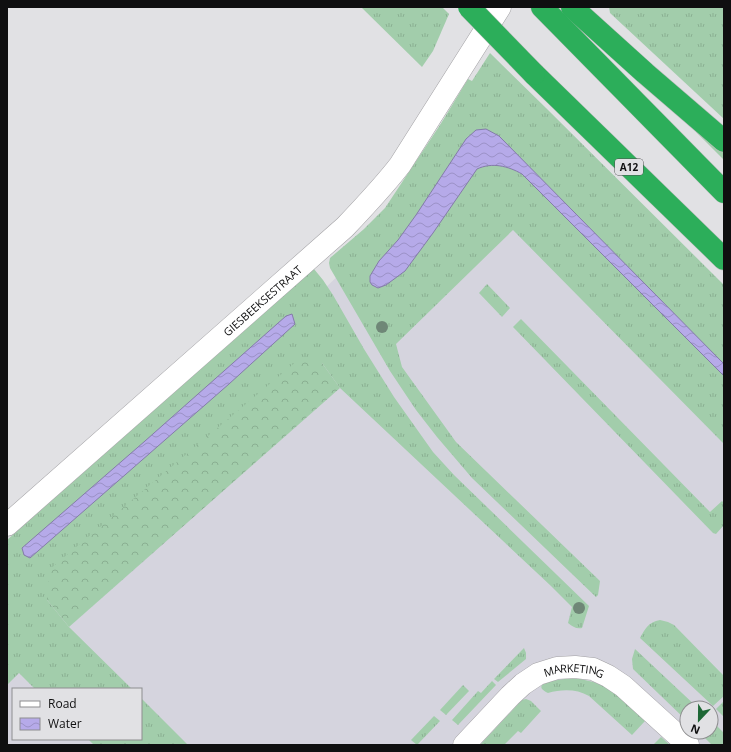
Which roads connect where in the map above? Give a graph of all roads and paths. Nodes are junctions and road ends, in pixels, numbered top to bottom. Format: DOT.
graph roads {
  1 [pos="469,7"];
  2 [pos="500,7"];
  3 [pos="542,7"];
  4 [pos="579,14"];
  5 [pos="724,140"];
  6 [pos="724,192"];
  7 [pos="724,260"];
  8 [pos="7,525"];
  9 [pos="464,745"];
  10 [pos="688,745"];
  1 -- 7 [label="highway, A12, bridge"];
  2 -- 8 [label="street, GIESBEEKSESTRAAT"];
  3 -- 6 [label="highway"];
  4 -- 5 [label="highway"];
  9 -- 10 [label="street, MARKETING"];
}
